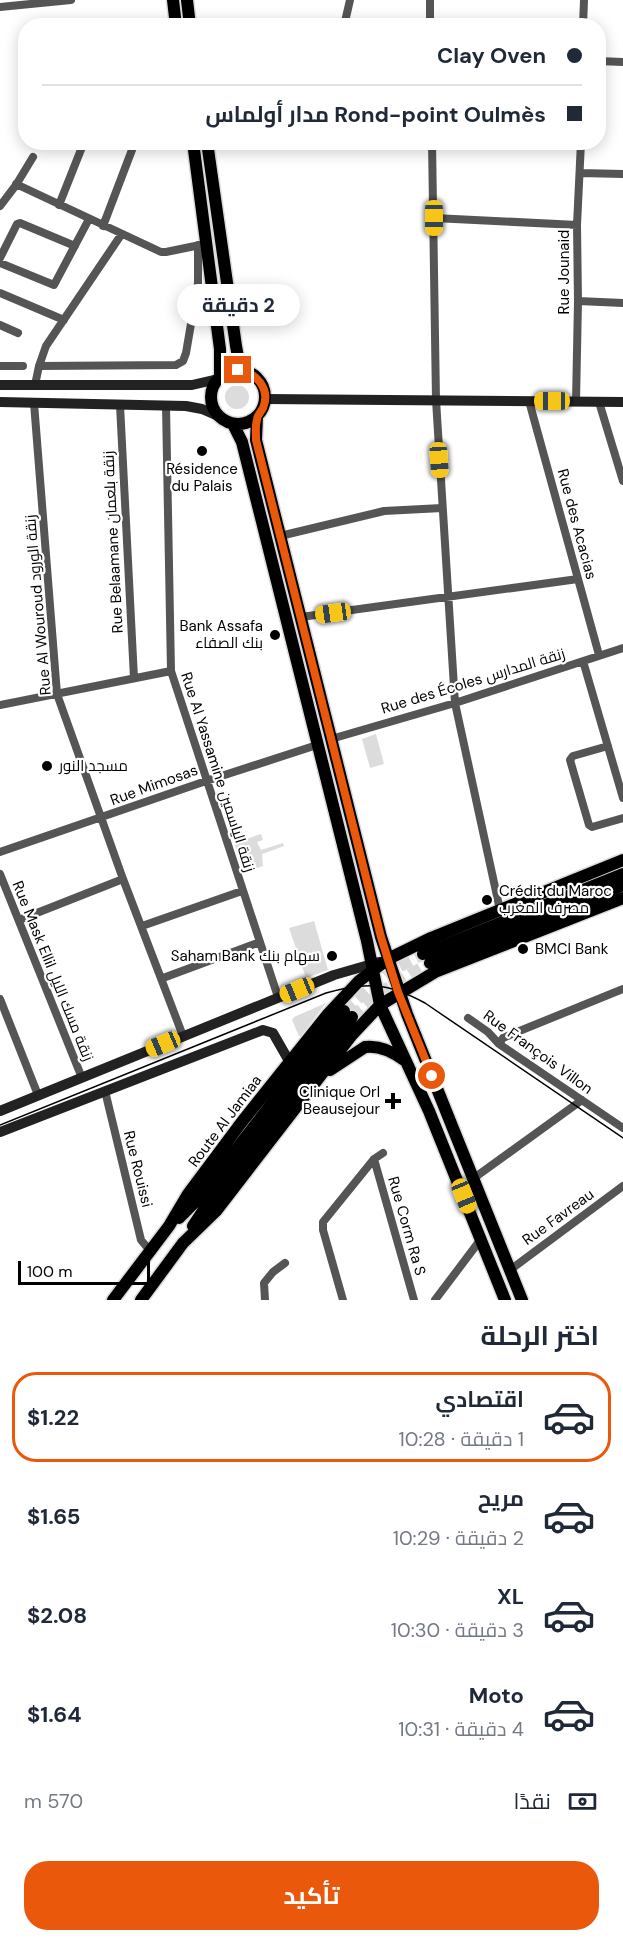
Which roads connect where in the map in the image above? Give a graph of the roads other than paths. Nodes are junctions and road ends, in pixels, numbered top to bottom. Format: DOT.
graph roads {
  1 [pos="71,0"];
  2 [pos="172,0"];
  3 [pos="186,0"];
  4 [pos="351,0"];
  5 [pos="430,0"];
  6 [pos="584,0"];
  7 [pos="13,2"];
  8 [pos="0,7"];
  9 [pos="175,18"];
  10 [pos="189,18"];
  11 [pos="346,18"];
  12 [pos="430,18"];
  13 [pos="583,18"];
  14 [pos="606,61"];
  15 [pos="623,62"];
  16 [pos="81,150"];
  17 [pos="132,150"];
  18 [pos="194,150"];
  19 [pos="208,150"];
  20 [pos="432,150"];
  21 [pos="581,150"];
  22 [pos="33,157"];
  23 [pos="580,173"];
  24 [pos="623,174"];
  25 [pos="16,184"];
  26 [pos="59,205"];
  27 [pos="0,206"];
  28 [pos="434,218"];
  29 [pos="89,219"];
  30 [pos="578,225"];
  31 [pos="103,226"];
  32 [pos="121,235"];
  33 [pos="202,244"];
  34 [pos="75,246"];
  35 [pos="0,258"];
  36 [pos="0,263"];
  37 [pos="0,293"];
  38 [pos="578,301"];
  39 [pos="623,303"];
  40 [pos="64,320"];
  41 [pos="0,325"];
  42 [pos="18,333"];
  43 [pos="0,366"];
  44 [pos="23,366"];
  45 [pos="39,366"];
  46 [pos="247,372"];
  47 [pos="219,378"];
  48 [pos="35,384"];
  49 [pos="0,385"];
  50 [pos="266,399"];
  51 [pos="436,400"];
  52 [pos="529,401"];
  53 [pos="0,402"];
  54 [pos="576,402"];
  55 [pos="599,402"];
  56 [pos="623,402"];
  57 [pos="34,403"];
  58 [pos="120,405"];
  59 [pos="166,406"];
  60 [pos="218,416"];
  61 [pos="257,417"];
  62 [pos="233,424"];
  63 [pos="623,481"];
  64 [pos="442,508"];
  65 [pos="280,536"];
  66 [pos="578,579"];
  67 [pos="448,597"];
  68 [pos="301,617"];
  69 [pos="623,648"];
  70 [pos="599,655"];
  71 [pos="584,661"];
  72 [pos="171,671"];
  73 [pos="134,678"];
  74 [pos="57,694"];
  75 [pos="455,703"];
  76 [pos="0,705"];
  77 [pos="331,740"];
  78 [pos="317,745"];
  79 [pos="608,746"];
  80 [pos="206,781"];
  81 [pos="623,798"];
  82 [pos="101,818"];
  83 [pos="623,818"];
  84 [pos="0,852"];
  85 [pos="623,860"];
  86 [pos="0,874"];
  87 [pos="623,874"];
  88 [pos="123,879"];
  89 [pos="623,885"];
  90 [pos="242,891"];
  91 [pos="623,898"];
  92 [pos="500,910"];
  93 [pos="19,920"];
  94 [pos="142,926"];
  95 [pos="260,942"];
  96 [pos="388,959"];
  97 [pos="372,967"];
  98 [pos="163,978"];
  99 [pos="623,989"];
  100 [pos="398,992"];
  101 [pos="278,997"];
  102 [pos="0,999"];
  103 [pos="380,1005"];
  104 [pos="468,1018"];
  105 [pos="183,1036"];
  106 [pos="499,1044"];
  107 [pos="404,1060"];
  108 [pos="289,1061"];
  109 [pos="82,1078"];
  110 [pos="317,1080"];
  111 [pos="105,1091"];
  112 [pos="38,1095"];
  113 [pos="582,1100"];
  114 [pos="0,1111"];
  115 [pos="623,1128"];
  116 [pos="0,1132"];
  117 [pos="383,1153"];
  118 [pos="374,1160"];
  119 [pos="474,1178"];
  120 [pos="623,1186"];
  121 [pos="169,1227"];
  122 [pos="481,1239"];
  123 [pos="183,1243"];
  124 [pos="152,1249"];
  125 [pos="285,1263"];
  126 [pos="510,1270"];
  127 [pos="442,1296"];
  128 [pos="113,1300"];
  129 [pos="141,1300"];
  130 [pos="265,1300"];
  131 [pos="343,1300"];
  132 [pos="414,1300"];
  133 [pos="435,1300"];
  134 [pos="505,1300"];
  135 [pos="522,1300"];
  1 -- 7 [label="street"];
  2 -- 9 [label="main road"];
  3 -- 10 [label="main road"];
  4 -- 11 [label="street"];
  5 -- 12 [label="street"];
  6 -- 13 [label="street"];
  7 -- 8 [label="street"];
  14 -- 15 [label="street"];
  16 -- 26 [label="street"];
  17 -- 31 [label="street"];
  18 -- 33 [label="main road"];
  19 -- 46 [label="main road"];
  20 -- 28 [label="street"];
  21 -- 23 [label="street, Rue Jounaid"];
  22 -- 25 [label="street"];
  23 -- 24 [label="street"];
  23 -- 30 [label="street, Rue Jounaid"];
  25 -- 26 [label="street"];
  25 -- 27 [label="street"];
  26 -- 29 [label="street"];
  28 -- 30 [label="street"];
  28 -- 51 [label="street"];
  29 -- 31 [label="street"];
  29 -- 34 [label="street"];
  30 -- 38 [label="street, Rue Jounaid"];
  31 -- 32 [label="street"];
  32 -- 33 [label="street"];
  32 -- 40 [label="street"];
  33 -- 45 [label="street"];
  33 -- 47 [label="main road"];
  34 -- 35 [label="street"];
  34 -- 36 [label="street"];
  37 -- 40 [label="street"];
  38 -- 39 [label="street"];
  38 -- 54 [label="street, Rue Jounaid"];
  40 -- 45 [label="street"];
  41 -- 42 [label="street"];
  43 -- 44 [label="street"];
  45 -- 48 [label="street"];
  46 -- 47 [label="main road"];
  46 -- 50 [label="main road"];
  47 -- 48 [label="main road"];
  47 -- 60 [label="main road"];
  48 -- 49 [label="main road"];
  50 -- 51 [label="main road"];
  50 -- 61 [label="main road"];
  51 -- 52 [label="main road"];
  51 -- 64 [label="street"];
  52 -- 54 [label="main road"];
  52 -- 66 [label="street, Rue des Acacias"];
  53 -- 57 [label="main road"];
  54 -- 55 [label="main road"];
  55 -- 56 [label="main road"];
  55 -- 63 [label="street"];
  57 -- 58 [label="main road"];
  57 -- 74 [label="street, Rue Al Wouroud زنقة الورود"];
  58 -- 59 [label="main road"];
  58 -- 73 [label="street, Rue Belaamane زنقة بلعمان"];
  59 -- 60 [label="main road"];
  59 -- 72 [label="street, Rue Al Yassamine زنقة الياسمين"];
  60 -- 62 [label="main road"];
  61 -- 62 [label="main road"];
  61 -- 65 [label="main road"];
  62 -- 78 [label="main road"];
  64 -- 65 [label="street"];
  64 -- 67 [label="street"];
  65 -- 68 [label="main road"];
  66 -- 67 [label="street"];
  66 -- 70 [label="street, Rue des Acacias"];
  67 -- 68 [label="street"];
  67 -- 75 [label="street"];
  68 -- 77 [label="main road"];
  69 -- 70 [label="street, Rue des Écoles زنقة المدارس"];
  70 -- 71 [label="street, Rue des Écoles زنقة المدارس"];
  71 -- 75 [label="street, Rue des Écoles زنقة المدارس"];
  71 -- 79 [label="street"];
  72 -- 73 [label="street"];
  72 -- 80 [label="street, Rue Al Yassamine زنقة الياسمين"];
  73 -- 74 [label="street"];
  74 -- 76 [label="street"];
  74 -- 82 [label="street, Rue Al Wouroud زنقة الورود"];
  75 -- 77 [label="street, Rue des Écoles زنقة المدارس"];
  75 -- 92 [label="street"];
  77 -- 96 [label="main road"];
  78 -- 80 [label="street, Rue Mimosas"];
  78 -- 97 [label="main road"];
  79 -- 81 [label="street"];
  79 -- 83 [label="street"];
  80 -- 82 [label="street, Rue Mimosas"];
  80 -- 90 [label="street, Rue Al Yassamine زنقة الياسمين"];
  82 -- 84 [label="street, Rue Mimosas"];
  82 -- 88 [label="street, Rue Al Wouroud زنقة الورود"];
  85 -- 92 [label="main road, Route Al Jamiaa"];
  86 -- 93 [label="street, Rue Mask Ellil زنقة مسك الليل"];
  87 -- 89 [label="main road"];
  88 -- 93 [label="street"];
  88 -- 94 [label="street, Rue Al Wouroud زنقة الورود"];
  90 -- 94 [label="street"];
  90 -- 95 [label="street, Rue Al Yassamine زنقة الياسمين"];
  91 -- 100 [label="main road"];
  92 -- 96 [label="main road, Route Al Jamiaa"];
  93 -- 109 [label="street, Rue Mask Ellil زنقة مسك الليل"];
  94 -- 98 [label="street, Rue Al Wouroud زنقة الورود"];
  95 -- 98 [label="street"];
  95 -- 101 [label="street, Rue Al Yassamine زنقة الياسمين"];
  96 -- 97 [label="main road, Route Al Jamiaa"];
  96 -- 100 [label="main road"];
  97 -- 101 [label="main road"];
  97 -- 103 [label="main road"];
  97 -- 108 [label="main road, Route Al Jamiaa"];
  98 -- 105 [label="street, Rue Al Wouroud زنقة الورود"];
  99 -- 106 [label="street"];
  100 -- 103 [label="main road"];
  100 -- 119 [label="main road"];
  101 -- 105 [label="main road"];
  102 -- 112 [label="street"];
  103 -- 107 [label="main road"];
  103 -- 110 [label="main road"];
  104 -- 106 [label="street, Rue François Villon"];
  105 -- 109 [label="main road"];
  106 -- 113 [label="street, Rue François Villon"];
  107 -- 110 [label="main road"];
  107 -- 122 [label="main road"];
  108 -- 111 [label="main road"];
  108 -- 121 [label="main road, Route Al Jamiaa"];
  109 -- 112 [label="main road"];
  110 -- 123 [label="main road"];
  111 -- 116 [label="main road"];
  111 -- 124 [label="street, Rue Rouissi"];
  112 -- 114 [label="main road"];
  113 -- 115 [label="street, Rue François Villon"];
  113 -- 119 [label="street"];
  117 -- 118 [label="street"];
  118 -- 131 [label="street"];
  118 -- 132 [label="street, Rue Corm Ra S"];
  119 -- 126 [label="main road"];
  120 -- 126 [label="street, Rue Favreau"];
  121 -- 123 [label="main road"];
  121 -- 124 [label="main road, Route Al Jamiaa"];
  122 -- 127 [label="street"];
  122 -- 134 [label="main road"];
  123 -- 129 [label="main road"];
  124 -- 128 [label="main road, Route Al Jamiaa"];
  125 -- 130 [label="street"];
  126 -- 135 [label="main road"];
  127 -- 133 [label="street"];
}
